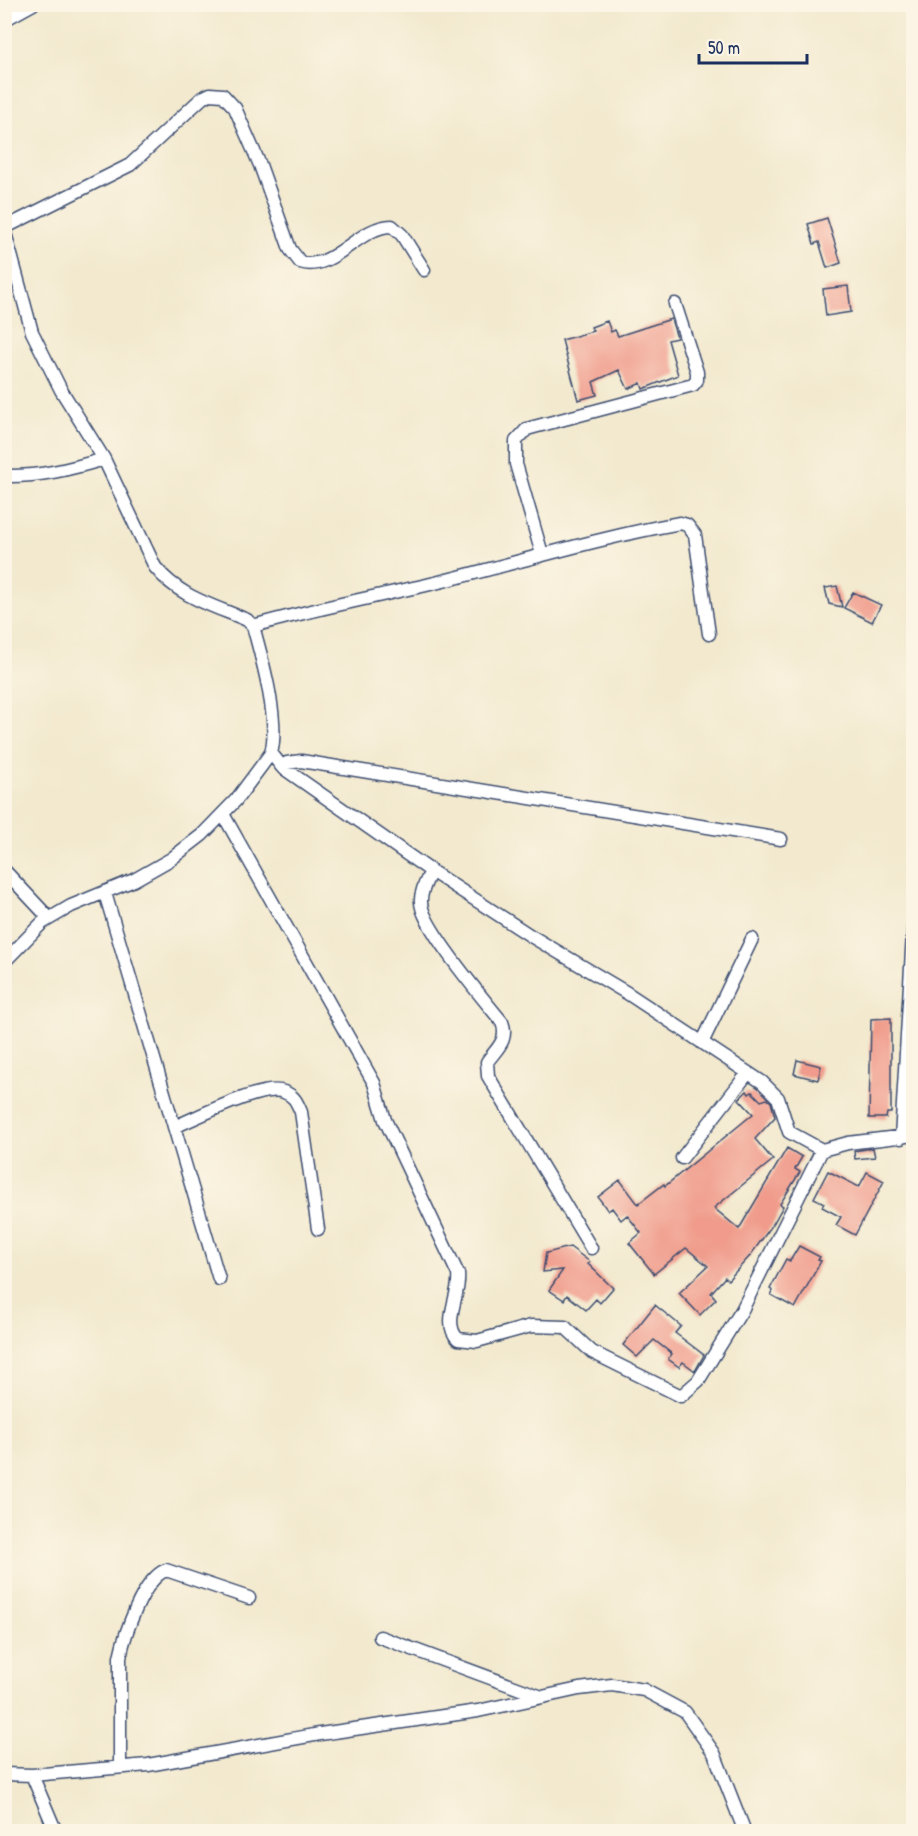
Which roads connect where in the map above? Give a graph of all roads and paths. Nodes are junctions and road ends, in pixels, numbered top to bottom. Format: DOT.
graph roads {
  1 [pos="33,4"];
  2 [pos="4,20"];
  3 [pos="4,228"];
  4 [pos="424,270"];
  5 [pos="675,303"];
  6 [pos="104,459"];
  7 [pos="4,476"];
  8 [pos="542,555"];
  9 [pos="253,626"];
  10 [pos="709,634"];
  11 [pos="271,753"];
  12 [pos="282,767"];
  13 [pos="223,814"];
  14 [pos="781,839"];
  15 [pos="4,870"];
  16 [pos="431,871"];
  17 [pos="105,893"];
  18 [pos="914,916"];
  19 [pos="49,918"];
  20 [pos="752,939"];
  21 [pos="4,962"];
  22 [pos="702,1042"];
  23 [pos="748,1073"];
  24 [pos="174,1127"];
  25 [pos="914,1135"];
  26 [pos="901,1138"];
  27 [pos="822,1150"];
  28 [pos="682,1158"];
  29 [pos="318,1229"];
  30 [pos="591,1248"];
  31 [pos="219,1279"];
  32 [pos="249,1598"];
  33 [pos="380,1637"];
  34 [pos="540,1696"];
  35 [pos="120,1767"];
  36 [pos="4,1774"];
  37 [pos="32,1775"];
  38 [pos="56,1832"];
  39 [pos="745,1832"];
  1 -- 2 [label="street"];
  3 -- 4 [label="street"];
  3 -- 6 [label="street"];
  5 -- 8 [label="street"];
  6 -- 7 [label="street"];
  6 -- 9 [label="street"];
  8 -- 9 [label="street"];
  8 -- 10 [label="street"];
  9 -- 11 [label="street"];
  11 -- 12 [label="street"];
  11 -- 13 [label="street"];
  12 -- 14 [label="street"];
  12 -- 16 [label="street"];
  13 -- 17 [label="street"];
  13 -- 27 [label="street"];
  15 -- 19 [label="street"];
  16 -- 22 [label="street"];
  16 -- 30 [label="street"];
  17 -- 19 [label="street"];
  17 -- 24 [label="street"];
  18 -- 26 [label="street"];
  19 -- 21 [label="street"];
  20 -- 22 [label="street"];
  22 -- 23 [label="street"];
  23 -- 27 [label="street"];
  23 -- 28 [label="street"];
  24 -- 29 [label="street"];
  24 -- 31 [label="street"];
  25 -- 26 [label="street"];
  26 -- 27 [label="street"];
  32 -- 35 [label="street"];
  33 -- 34 [label="street"];
  34 -- 35 [label="street"];
  34 -- 39 [label="street"];
  35 -- 37 [label="street"];
  36 -- 37 [label="street"];
  37 -- 38 [label="street"];
}
